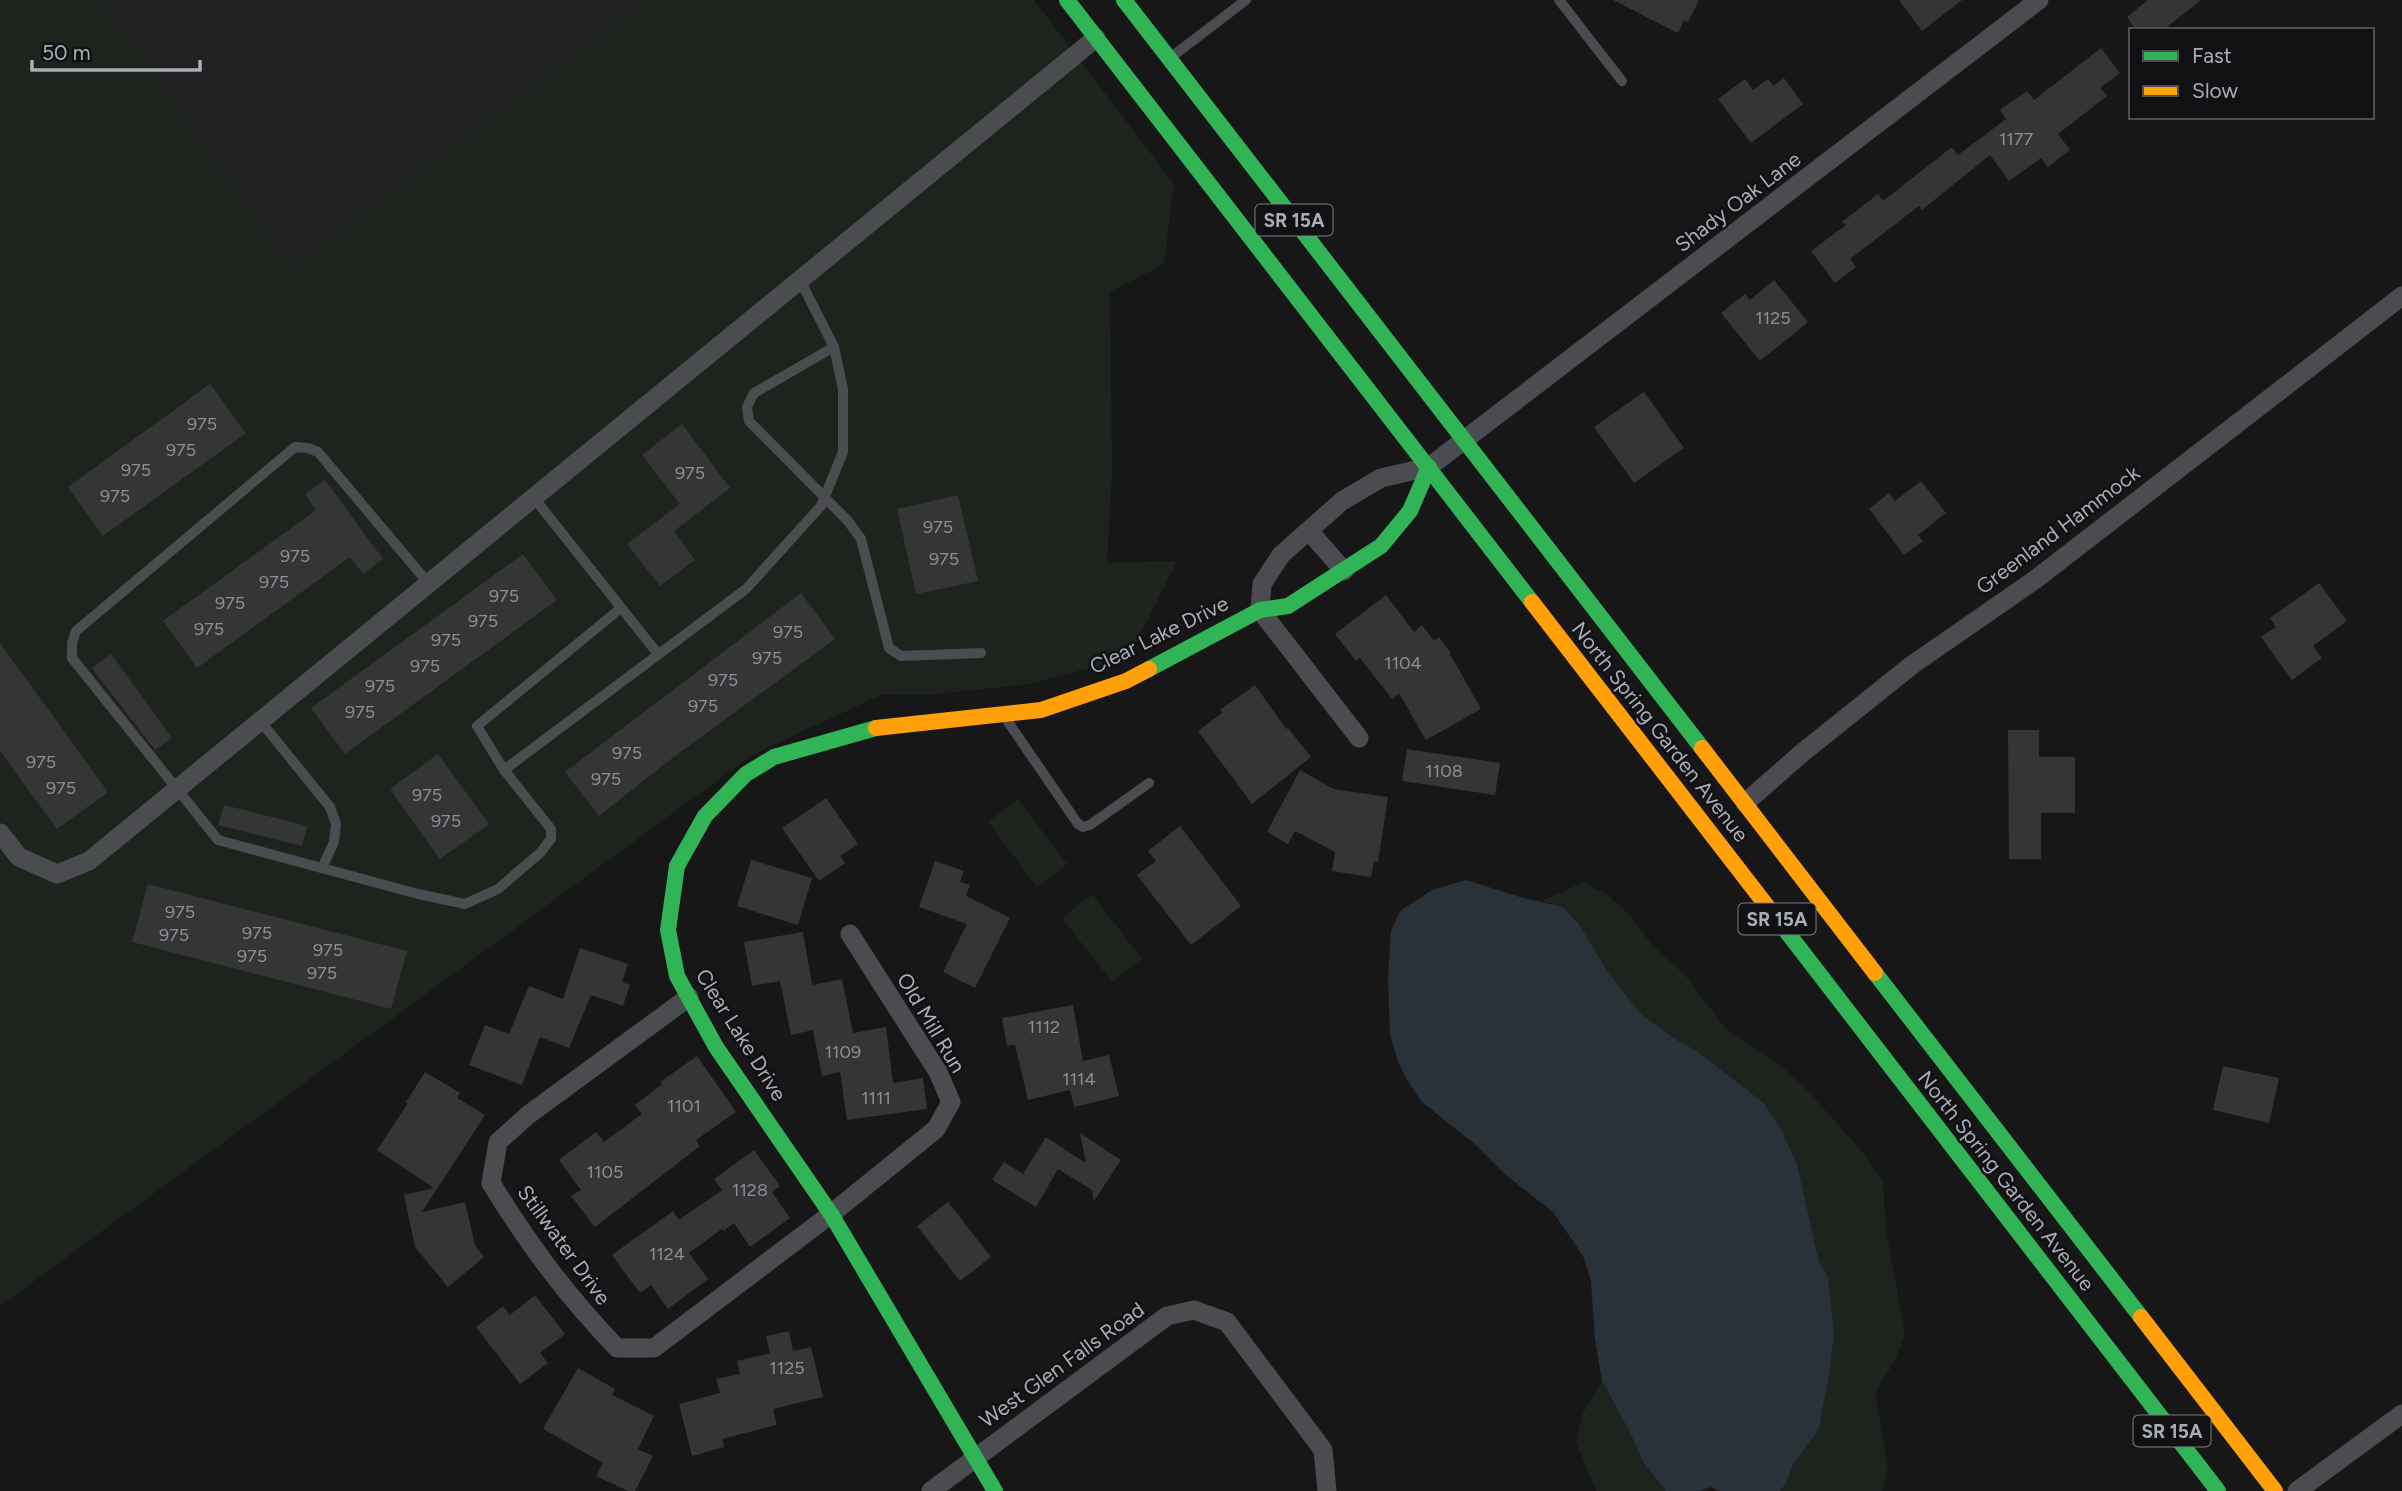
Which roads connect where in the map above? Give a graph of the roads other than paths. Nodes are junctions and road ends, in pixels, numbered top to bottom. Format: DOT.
graph roads {
  1 [pos="1067,0"];
  2 [pos="1124,0"];
  3 [pos="1245,0"];
  4 [pos="1559,0"];
  5 [pos="2039,0"];
  6 [pos="1096,38"];
  7 [pos="1169,59"];
  8 [pos="1622,81"];
  9 [pos="800,281"];
  10 [pos="2402,296"];
  11 [pos="834,347"];
  12 [pos="1464,439"];
  13 [pos="1429,467"];
  14 [pos="534,498"];
  15 [pos="824,498"];
  16 [pos="1309,531"];
  17 [pos="1344,571"];
  18 [pos="429,584"];
  19 [pos="621,608"];
  20 [pos="1260,610"];
  21 [pos="981,653"];
  22 [pos="658,654"];
  23 [pos="1004,715"];
  24 [pos="261,722"];
  25 [pos="1359,738"];
  26 [pos="503,770"];
  27 [pos="1149,783"];
  28 [pos="177,790"];
  29 [pos="1745,803"];
  30 [pos="0,833"];
  31 [pos="322,868"];
  32 [pos="850,934"];
  33 [pos="689,997"];
  34 [pos="831,1214"];
  35 [pos="2402,1414"];
  36 [pos="974,1457"];
  37 [pos="931,1491"];
  38 [pos="995,1491"];
  39 [pos="1327,1491"];
  40 [pos="2218,1491"];
  41 [pos="2275,1491"];
  42 [pos="2297,1491"];
  1 -- 6 [label="main road, North Spring Garden Avenue / SR 15A"];
  2 -- 7 [label="main road, North Spring Garden Avenue / SR 15A"];
  3 -- 7 [label="lane"];
  4 -- 8 [label="lane"];
  5 -- 12 [label="street, Shady Oak Lane"];
  6 -- 9 [label="street"];
  6 -- 13 [label="main road, North Spring Garden Avenue / SR 15A"];
  7 -- 12 [label="main road, North Spring Garden Avenue / SR 15A"];
  9 -- 11 [label="lane"];
  9 -- 14 [label="street"];
  10 -- 29 [label="street, Greenland Hammock"];
  11 -- 15 [label="lane"];
  11 -- 15 [label="lane"];
  12 -- 13 [label="street, Clear Lake Drive"];
  12 -- 29 [label="main road, North Spring Garden Avenue / SR 15A"];
  13 -- 16 [label="street, Clear Lake Drive"];
  13 -- 17 [label="main road, Clear Lake Drive"];
  13 -- 40 [label="main road, North Spring Garden Avenue / SR 15A"];
  14 -- 18 [label="street"];
  14 -- 19 [label="lane"];
  15 -- 21 [label="lane"];
  15 -- 22 [label="lane"];
  16 -- 17 [label="street"];
  16 -- 20 [label="street, Clear Lake Drive"];
  17 -- 20 [label="main road, Clear Lake Drive"];
  18 -- 24 [label="street"];
  18 -- 28 [label="lane"];
  19 -- 22 [label="lane"];
  19 -- 26 [label="lane"];
  20 -- 23 [label="main road, Clear Lake Drive"];
  20 -- 25 [label="street"];
  22 -- 26 [label="lane"];
  23 -- 27 [label="lane"];
  23 -- 33 [label="main road, Clear Lake Drive"];
  24 -- 28 [label="street"];
  24 -- 31 [label="lane"];
  26 -- 31 [label="lane"];
  28 -- 30 [label="street"];
  28 -- 31 [label="lane"];
  29 -- 41 [label="main road, North Spring Garden Avenue / SR 15A"];
  32 -- 34 [label="street, Old Mill Run"];
  33 -- 34 [label="main road, Clear Lake Drive"];
  33 -- 34 [label="street, Stillwater Drive"];
  34 -- 36 [label="main road, Clear Lake Drive"];
  35 -- 42 [label="street"];
  36 -- 37 [label="street, West Glen Falls Road"];
  36 -- 38 [label="main road, Clear Lake Drive"];
  36 -- 39 [label="street, West Glen Falls Road"];
}
